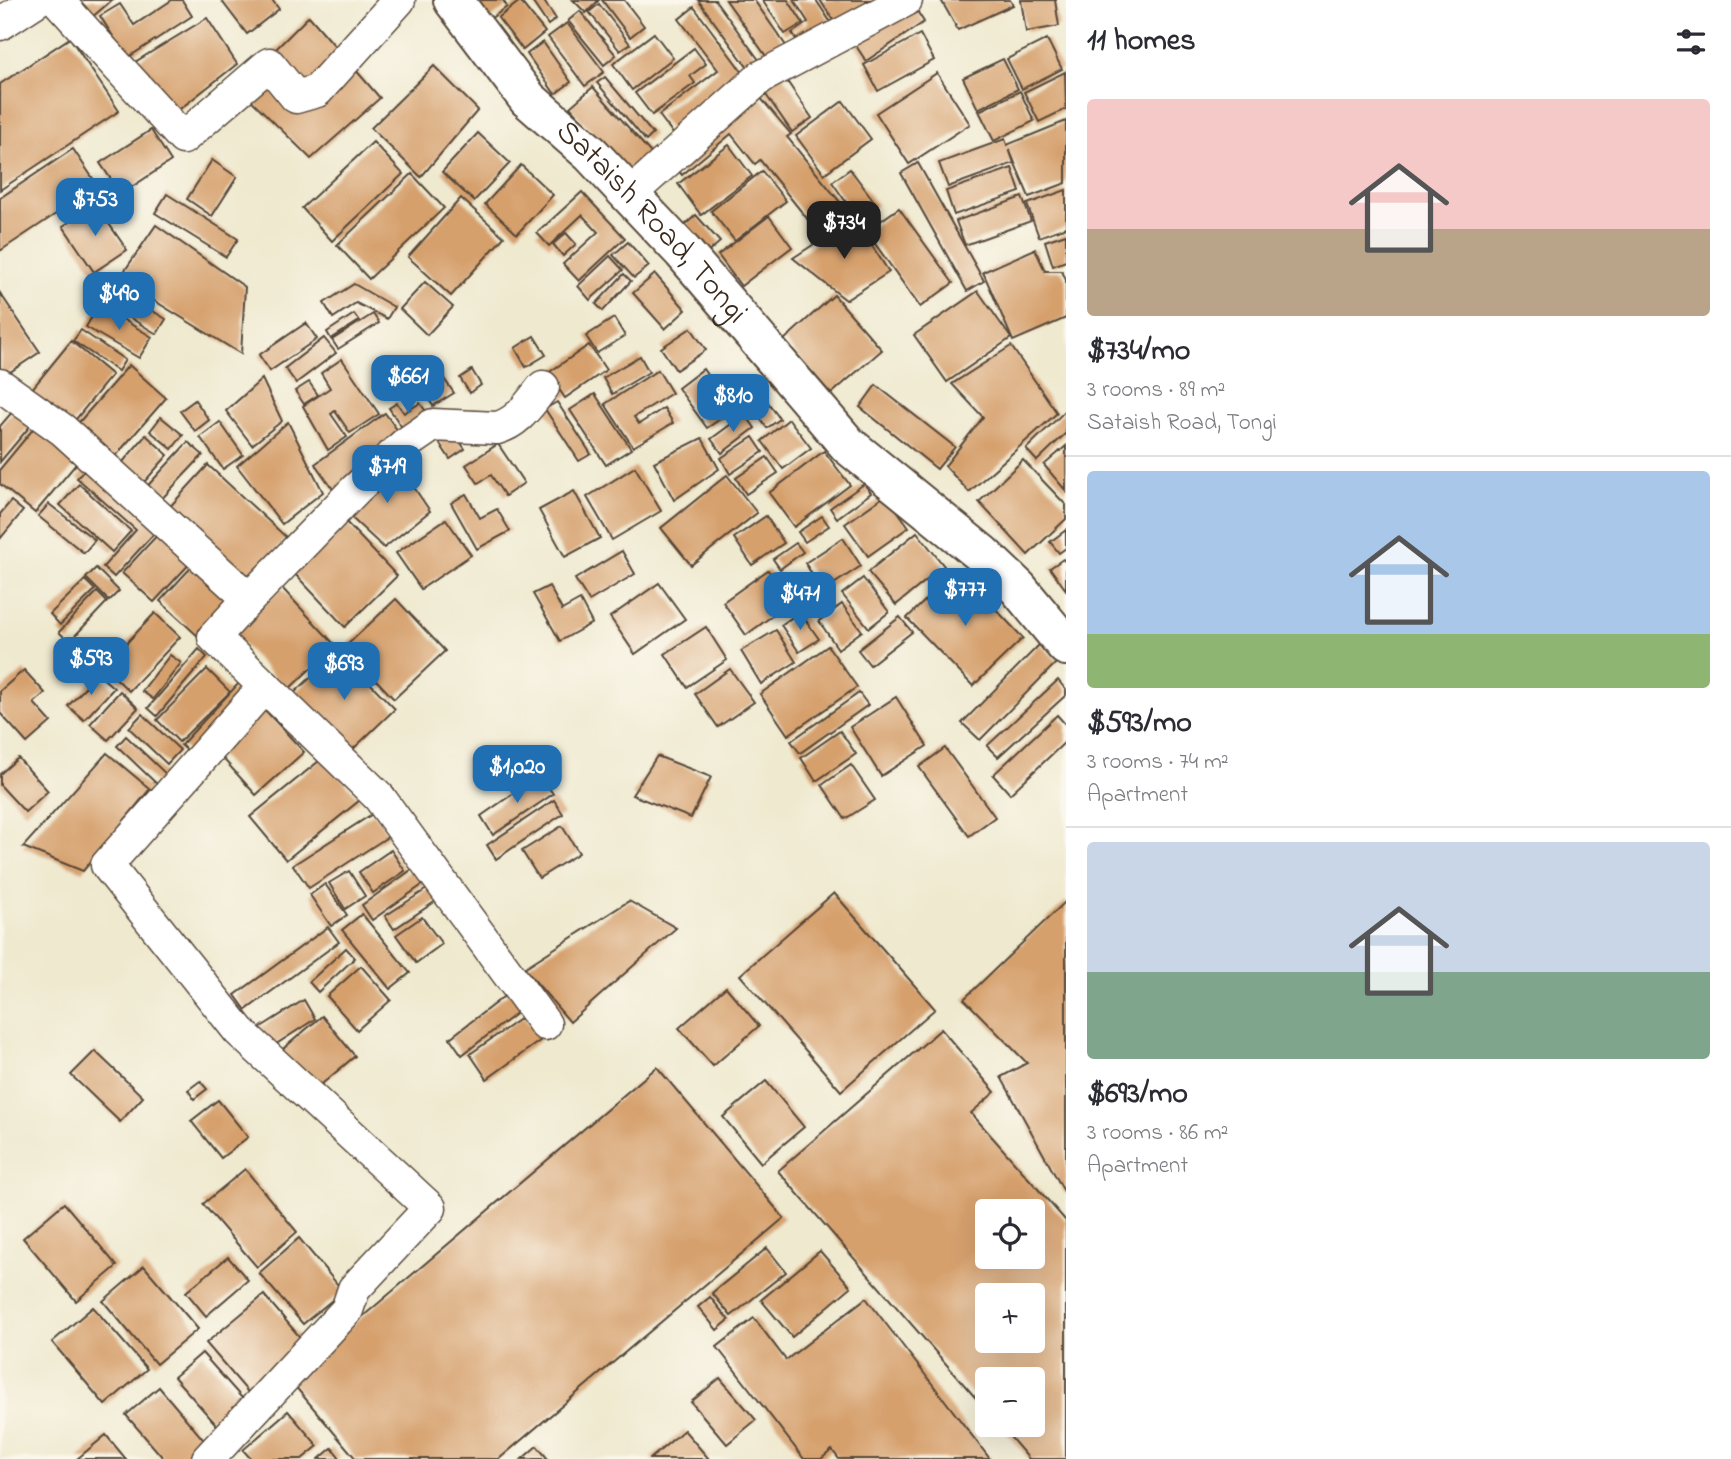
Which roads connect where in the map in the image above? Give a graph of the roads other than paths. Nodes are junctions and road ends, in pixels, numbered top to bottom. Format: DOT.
graph roads {
  1 [pos="37,0"];
  2 [pos="57,0"];
  3 [pos="399,0"];
  4 [pos="906,0"];
  5 [pos="460,2"];
  6 [pos="0,24"];
  7 [pos="629,195"];
  8 [pos="0,385"];
  9 [pos="543,387"];
  10 [pos="249,598"];
  11 [pos="1066,646"];
  12 [pos="265,686"];
  13 [pos="545,1024"];
  14 [pos="208,1459"];
  1 -- 6 [label="street"];
  2 -- 3 [label="street"];
  4 -- 7 [label="street"];
  5 -- 7 [label="street, Sataish Road, Tongi"];
  7 -- 11 [label="street, Sataish Road, Tongi"];
  8 -- 10 [label="street"];
  9 -- 10 [label="street"];
  10 -- 12 [label="street"];
  12 -- 13 [label="street"];
  12 -- 14 [label="street"];
}
